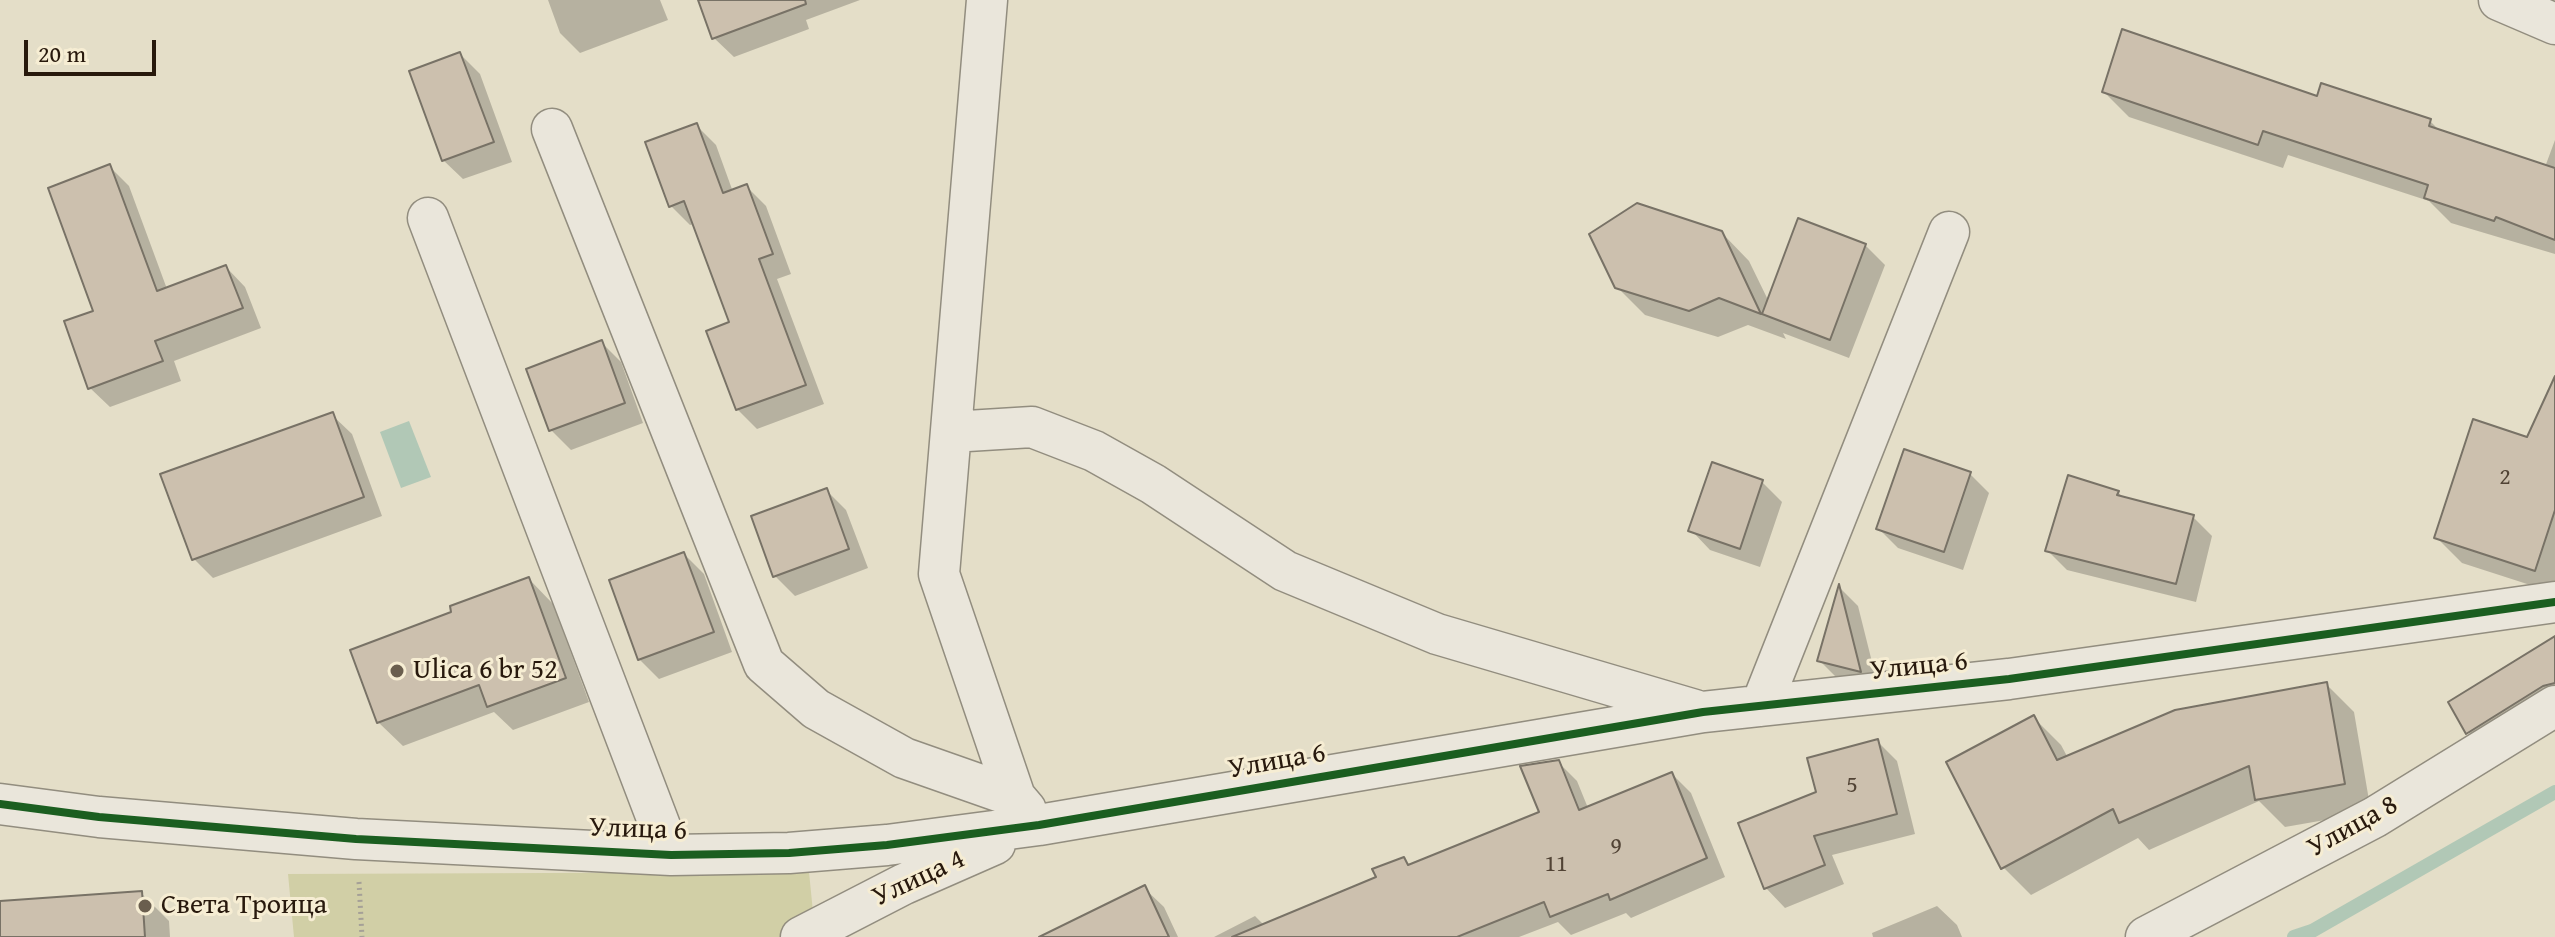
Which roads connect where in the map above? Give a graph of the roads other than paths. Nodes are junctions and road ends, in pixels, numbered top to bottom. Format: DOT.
graph roads {
  1 [pos="987,0"];
  2 [pos="2499,0"];
  3 [pos="2555,24"];
  4 [pos="552,129"];
  5 [pos="428,218"];
  6 [pos="1949,232"];
  7 [pos="951,432"];
  8 [pos="2555,602"];
  9 [pos="1761,706"];
  10 [pos="2555,706"];
  11 [pos="1703,712"];
  12 [pos="0,804"];
  13 [pos="1027,811"];
  14 [pos="671,855"];
  15 [pos="801,937"];
  16 [pos="2146,937"];
  1 -- 7 [label="street"];
  2 -- 3 [label="street"];
  4 -- 13 [label="street"];
  5 -- 14 [label="street"];
  6 -- 9 [label="street"];
  7 -- 11 [label="street"];
  7 -- 13 [label="street"];
  8 -- 9 [label="street, Улица 6"];
  9 -- 11 [label="street, Улица 6"];
  10 -- 16 [label="street, Улица 8"];
  11 -- 13 [label="street, Улица 6"];
  12 -- 14 [label="street, Улица 6"];
  13 -- 14 [label="street, Улица 6"];
  13 -- 15 [label="street, Улица 4"];
}
